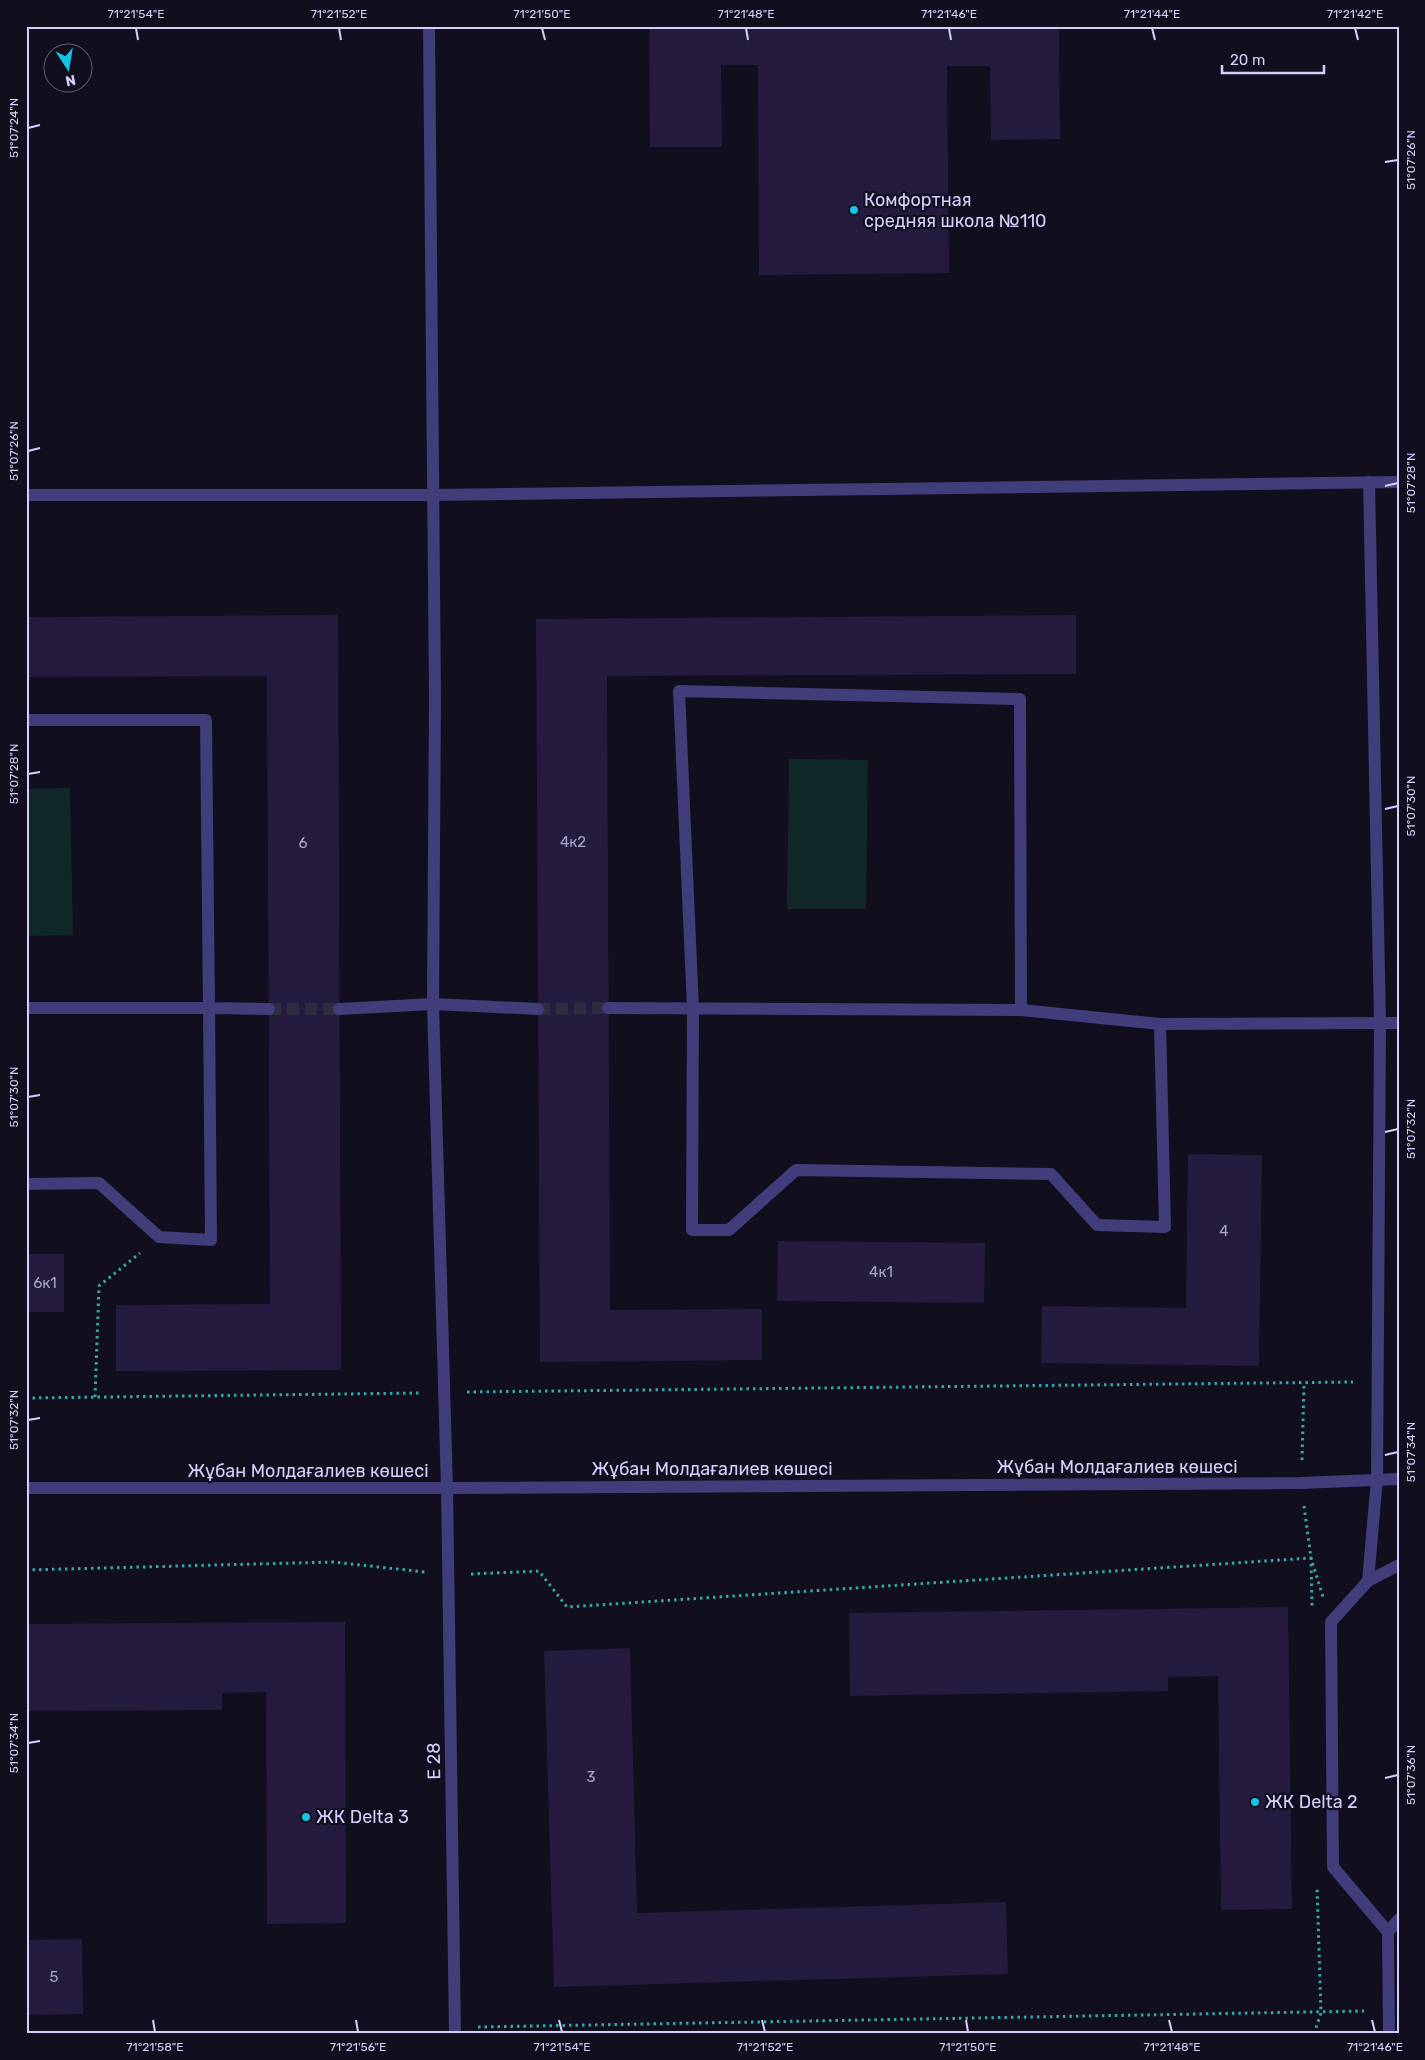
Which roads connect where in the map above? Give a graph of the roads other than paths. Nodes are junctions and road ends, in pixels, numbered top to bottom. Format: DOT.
graph roads {
  1 [pos="429,26"];
  2 [pos="1369,482"];
  3 [pos="1399,482"];
  4 [pos="26,495"];
  5 [pos="433,495"];
  6 [pos="26,720"];
  7 [pos="433,1004"];
  8 [pos="26,1008"];
  9 [pos="209,1008"];
  10 [pos="538,1008"];
  11 [pos="608,1008"];
  12 [pos="268,1009"];
  13 [pos="693,1009"];
  14 [pos="339,1010"];
  15 [pos="1021,1010"];
  16 [pos="1380,1023"];
  17 [pos="1399,1023"];
  18 [pos="1160,1024"];
  19 [pos="26,1184"];
  20 [pos="1377,1479"];
  21 [pos="1399,1479"];
  22 [pos="26,1488"];
  23 [pos="447,1488"];
  24 [pos="1399,1565"];
  25 [pos="1368,1581"];
  26 [pos="1399,1919"];
  27 [pos="1388,1932"];
  28 [pos="455,2030"];
  29 [pos="1389,2034"];
  1 -- 5 [label="street, E 28"];
  2 -- 3 [label="street"];
  2 -- 5 [label="street"];
  2 -- 16 [label="street"];
  4 -- 5 [label="street"];
  5 -- 7 [label="street, E 28"];
  6 -- 9 [label="street"];
  7 -- 10 [label="street"];
  7 -- 14 [label="street"];
  7 -- 23 [label="street, E 28"];
  8 -- 9 [label="street"];
  9 -- 12 [label="street"];
  9 -- 19 [label="street"];
  11 -- 13 [label="street"];
  13 -- 15 [label="street"];
  13 -- 15 [label="street"];
  13 -- 18 [label="street"];
  15 -- 18 [label="street"];
  16 -- 17 [label="street"];
  16 -- 18 [label="street"];
  16 -- 20 [label="street"];
  20 -- 21 [label="street, Жұбан Молдағалиев көшесі"];
  20 -- 23 [label="street, Жұбан Молдағалиев көшесі"];
  20 -- 25 [label="street"];
  22 -- 23 [label="street, Жұбан Молдағалиев көшесі"];
  23 -- 28 [label="street, E 28"];
  24 -- 25 [label="street"];
  25 -- 27 [label="street"];
  26 -- 27 [label="street"];
  27 -- 29 [label="street"];
}
